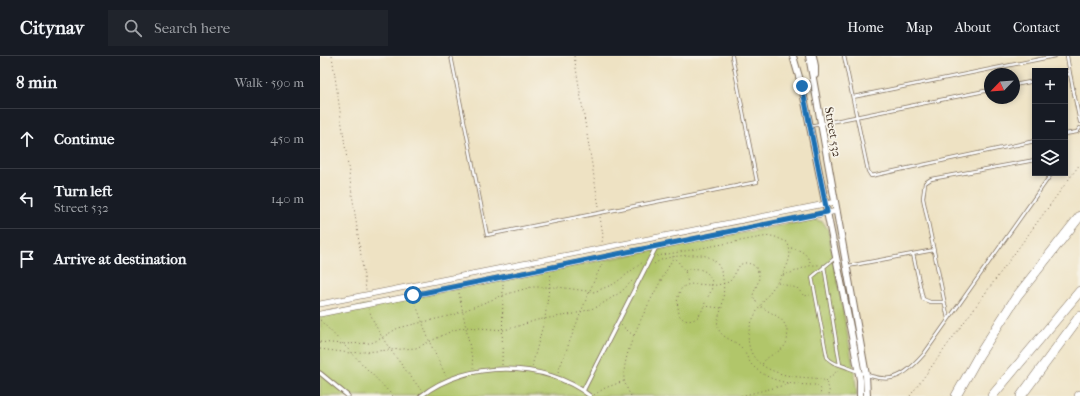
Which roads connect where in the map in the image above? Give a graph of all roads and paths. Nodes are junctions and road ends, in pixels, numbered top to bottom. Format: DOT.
graph roads {
  1 [pos="332,56"];
  2 [pos="451,56"];
  3 [pos="574,56"];
  4 [pos="732,56"];
  5 [pos="793,56"];
  6 [pos="810,56"];
  7 [pos="844,56"];
  8 [pos="1055,56"];
  9 [pos="1067,56"];
  10 [pos="1070,74"];
  11 [pos="1032,82"];
  12 [pos="1020,84"];
  13 [pos="984,91"];
  14 [pos="853,97"];
  15 [pos="857,117"];
  16 [pos="1080,122"];
  17 [pos="820,124"];
  18 [pos="810,126"];
  19 [pos="1080,128"];
  20 [pos="1068,134"];
  21 [pos="1032,142"];
  22 [pos="1032,161"];
  23 [pos="1080,164"];
  24 [pos="1050,176"];
  25 [pos="835,202"];
  26 [pos="825,204"];
  27 [pos="837,211"];
  28 [pos="827,212"];
  29 [pos="600,213"];
  30 [pos="1080,216"];
  31 [pos="656,247"];
  32 [pos="601,248"];
  33 [pos="790,248"];
  34 [pos="934,250"];
  35 [pos="913,254"];
  36 [pos="674,256"];
  37 [pos="602,257"];
  38 [pos="836,258"];
  39 [pos="811,264"];
  40 [pos="824,266"];
  41 [pos="846,266"];
  42 [pos="551,268"];
  43 [pos="644,270"];
  44 [pos="686,271"];
  45 [pos="782,275"];
  46 [pos="502,277"];
  47 [pos="633,280"];
  48 [pos="777,282"];
  49 [pos="724,283"];
  50 [pos="688,284"];
  51 [pos="458,286"];
  52 [pos="712,286"];
  53 [pos="1080,291"];
  54 [pos="366,294"];
  55 [pos="815,294"];
  56 [pos="413,295"];
  57 [pos="944,302"];
  58 [pos="320,304"];
  59 [pos="367,304"];
  60 [pos="704,306"];
  61 [pos="721,308"];
  62 [pos="582,313"];
  63 [pos="320,314"];
  64 [pos="1080,316"];
  65 [pos="545,318"];
  66 [pos="948,319"];
  67 [pos="320,320"];
  68 [pos="618,322"];
  69 [pos="466,327"];
  70 [pos="504,330"];
  71 [pos="634,337"];
  72 [pos="430,343"];
  73 [pos="320,349"];
  74 [pos="392,350"];
  75 [pos="350,353"];
  76 [pos="762,365"];
  77 [pos="840,365"];
  78 [pos="502,370"];
  79 [pos="531,371"];
  80 [pos="475,372"];
  81 [pos="858,372"];
  82 [pos="320,373"];
  83 [pos="866,375"];
  84 [pos="556,376"];
  85 [pos="448,380"];
  86 [pos="624,380"];
  87 [pos="826,382"];
  88 [pos="790,384"];
  89 [pos="583,391"];
  90 [pos="423,395"];
  91 [pos="348,396"];
  92 [pos="393,396"];
  93 [pos="592,396"];
  94 [pos="631,396"];
  95 [pos="741,396"];
  96 [pos="820,396"];
  97 [pos="860,396"];
  98 [pos="867,396"];
  99 [pos="910,396"];
  100 [pos="956,396"];
  101 [pos="992,396"];
  102 [pos="1022,396"];
  1 -- 54 [label="path"];
  2 -- 29 [label="lane"];
  3 -- 29 [label="path"];
  4 -- 29 [label="lane"];
  5 -- 18 [label="street, Street 532"];
  6 -- 17 [label="street, Street 532"];
  7 -- 14 [label="lane"];
  8 -- 14 [label="lane"];
  9 -- 10 [label="lane"];
  10 -- 16 [label="lane"];
  11 -- 12 [label="lane"];
  13 -- 15 [label="lane"];
  14 -- 15 [label="lane"];
  15 -- 17 [label="lane"];
  15 -- 21 [label="lane"];
  17 -- 18 [label="lane"];
  17 -- 25 [label="street, Street 532"];
  18 -- 26 [label="street, Street 532"];
  19 -- 20 [label="lane"];
  22 -- 34 [label="lane"];
  23 -- 99 [label="path"];
  24 -- 66 [label="lane"];
  25 -- 26 [label="street"];
  25 -- 27 [label="street, Street 532"];
  26 -- 28 [label="street, Street 532"];
  26 -- 32 [label="street"];
  27 -- 28 [label="street"];
  27 -- 41 [label="street, Street 532"];
  28 -- 31 [label="street"];
  28 -- 38 [label="street, Street 532"];
  29 -- 32 [label="path"];
  30 -- 100 [label="highway"];
  31 -- 37 [label="street"];
  31 -- 43 [label="street"];
  32 -- 54 [label="street"];
  33 -- 39 [label="path"];
  34 -- 35 [label="lane"];
  34 -- 57 [label="lane"];
  35 -- 41 [label="lane"];
  35 -- 57 [label="lane"];
  36 -- 43 [label="path"];
  36 -- 44 [label="path"];
  36 -- 49 [label="path"];
  36 -- 71 [label="path"];
  37 -- 42 [label="street"];
  37 -- 62 [label="path"];
  38 -- 40 [label="lane"];
  38 -- 81 [label="street, Street 532"];
  39 -- 40 [label="path"];
  39 -- 45 [label="path"];
  40 -- 55 [label="lane"];
  40 -- 77 [label="lane"];
  41 -- 83 [label="street, Street 532"];
  42 -- 46 [label="street"];
  42 -- 65 [label="path"];
  43 -- 68 [label="street"];
  44 -- 50 [label="path"];
  44 -- 52 [label="path"];
  46 -- 51 [label="street"];
  46 -- 70 [label="path"];
  47 -- 62 [label="path"];
  48 -- 55 [label="path"];
  49 -- 52 [label="path"];
  49 -- 61 [label="path"];
  49 -- 76 [label="path"];
  50 -- 52 [label="path"];
  50 -- 60 [label="path"];
  51 -- 56 [label="street"];
  51 -- 69 [label="path"];
  52 -- 60 [label="path"];
  53 -- 101 [label="highway"];
  54 -- 58 [label="street"];
  55 -- 77 [label="lane"];
  56 -- 59 [label="street"];
  56 -- 72 [label="path"];
  57 -- 66 [label="lane"];
  59 -- 63 [label="street"];
  59 -- 74 [label="path"];
  60 -- 61 [label="path"];
  61 -- 88 [label="path"];
  62 -- 65 [label="path"];
  62 -- 84 [label="path"];
  64 -- 102 [label="highway"];
  65 -- 70 [label="path"];
  65 -- 79 [label="path"];
  66 -- 83 [label="lane"];
  67 -- 75 [label="path"];
  68 -- 71 [label="path"];
  68 -- 89 [label="street"];
  69 -- 70 [label="path"];
  69 -- 72 [label="path"];
  69 -- 80 [label="path"];
  70 -- 78 [label="path"];
  71 -- 86 [label="path"];
  72 -- 74 [label="path"];
  72 -- 85 [label="path"];
  73 -- 75 [label="path"];
  74 -- 75 [label="path"];
  74 -- 90 [label="path"];
  75 -- 92 [label="path"];
  77 -- 81 [label="lane"];
  77 -- 87 [label="path"];
  78 -- 79 [label="street"];
  78 -- 80 [label="street"];
  79 -- 84 [label="street"];
  80 -- 85 [label="street"];
  81 -- 83 [label="lane"];
  81 -- 97 [label="street, Street 532"];
  82 -- 91 [label="street"];
  83 -- 98 [label="street, Street 532"];
  84 -- 89 [label="street"];
  85 -- 90 [label="street"];
  86 -- 93 [label="path"];
  86 -- 94 [label="path"];
  88 -- 95 [label="path"];
  88 -- 96 [label="path"];
  89 -- 93 [label="street"];
}
